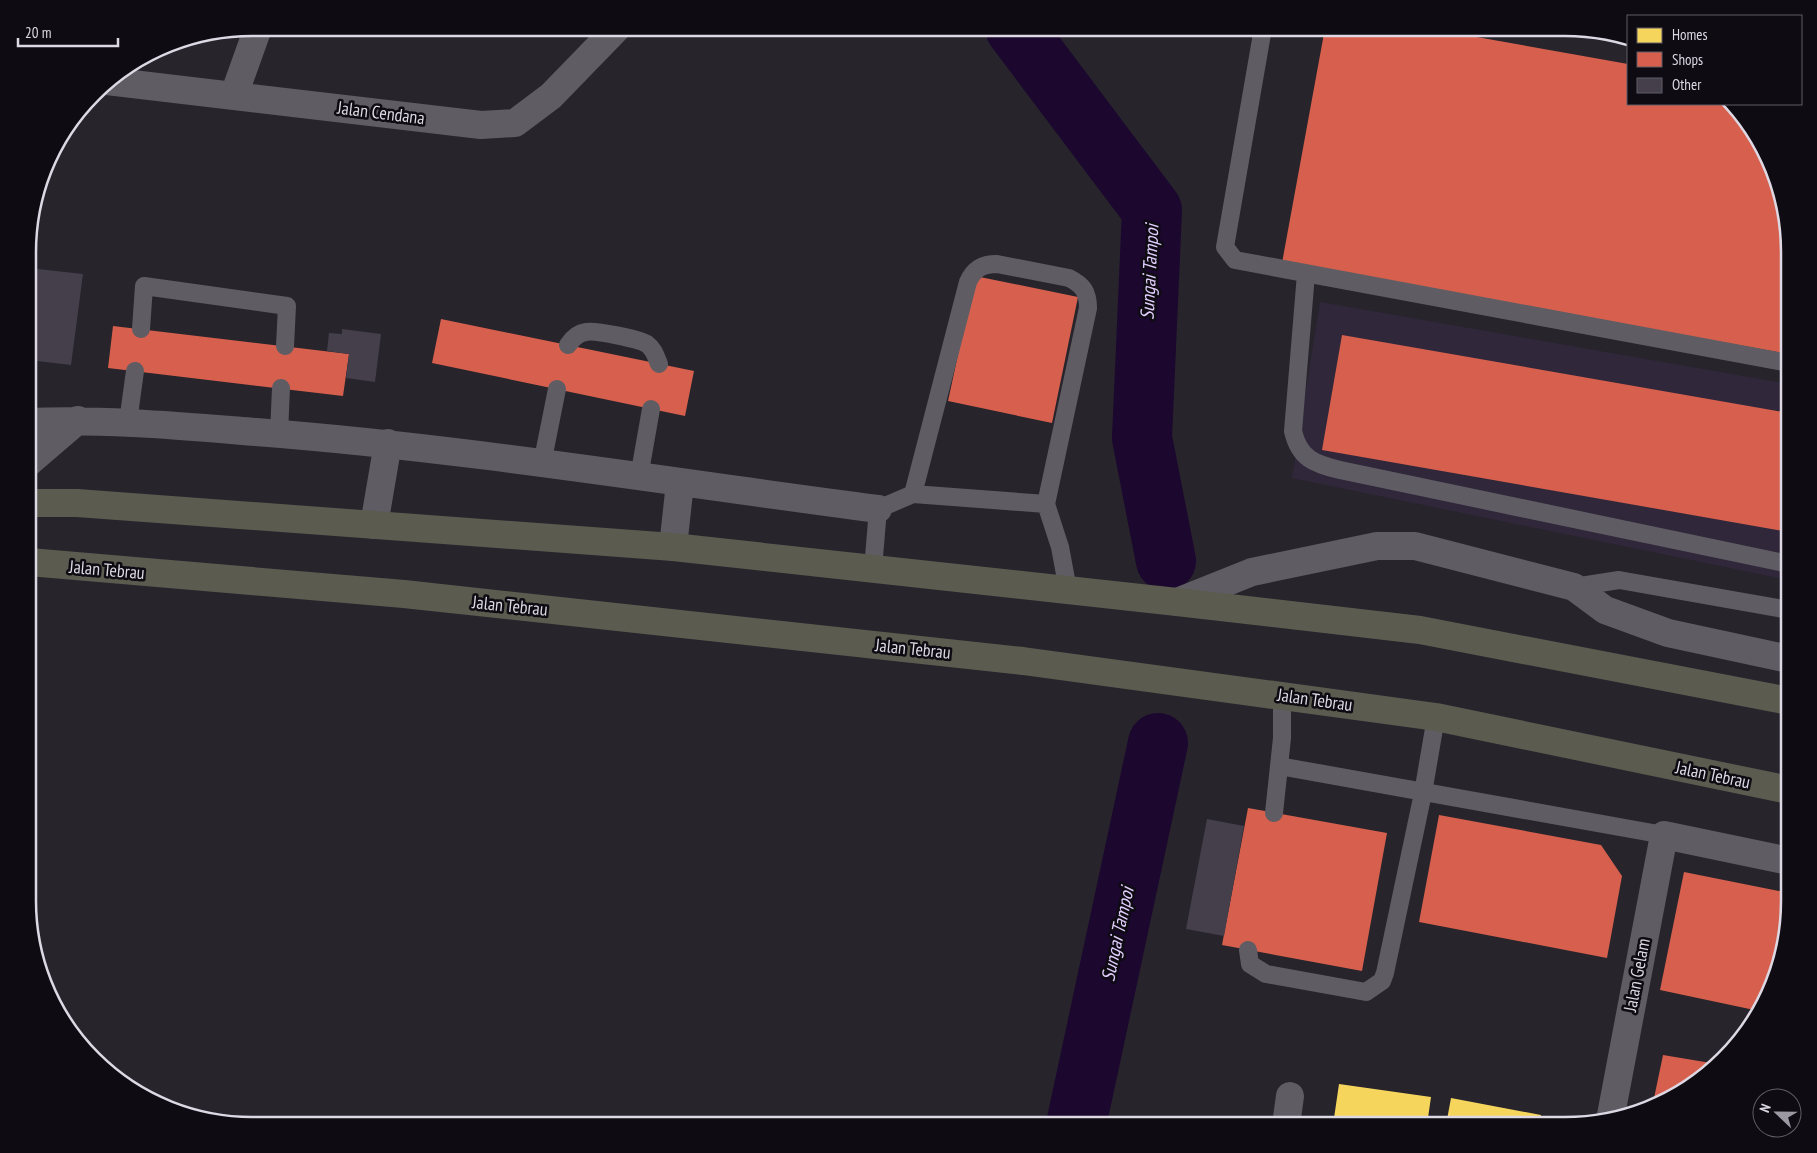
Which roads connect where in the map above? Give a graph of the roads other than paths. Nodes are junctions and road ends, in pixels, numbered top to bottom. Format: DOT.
graph roads {
  1 [pos="255,36"];
  2 [pos="608,36"];
  3 [pos="1262,36"];
  4 [pos="119,82"];
  5 [pos="234,96"];
  6 [pos="1306,274"];
  7 [pos="141,329"];
  8 [pos="568,345"];
  9 [pos="285,346"];
  10 [pos="1781,362"];
  11 [pos="659,364"];
  12 [pos="135,371"];
  13 [pos="281,388"];
  14 [pos="557,389"];
  15 [pos="651,409"];
  16 [pos="78,420"];
  17 [pos="36,422"];
  18 [pos="128,422"];
  19 [pos="279,434"];
  20 [pos="388,444"];
  21 [pos="36,456"];
  22 [pos="542,464"];
  23 [pos="639,477"];
  24 [pos="680,483"];
  25 [pos="913,494"];
  26 [pos="36,503"];
  27 [pos="1046,504"];
  28 [pos="878,509"];
  29 [pos="374,525"];
  30 [pos="672,547"];
  31 [pos="1781,562"];
  32 [pos="36,563"];
  33 [pos="873,569"];
  34 [pos="1574,587"];
  35 [pos="1068,590"];
  36 [pos="1177,602"];
  37 [pos="1781,609"];
  38 [pos="1781,657"];
  39 [pos="1282,696"];
  40 [pos="1781,699"];
  41 [pos="1436,717"];
  42 [pos="1279,766"];
  43 [pos="1781,788"];
  44 [pos="1423,793"];
  45 [pos="1274,813"];
  46 [pos="1664,835"];
  47 [pos="1781,859"];
  48 [pos="1248,950"];
  49 [pos="1290,1096"];
  50 [pos="1612,1112"];
  51 [pos="1287,1117"];
  1 -- 5 [label="street"];
  2 -- 5 [label="street, Jalan Cendana"];
  3 -- 6 [label="lane"];
  4 -- 5 [label="street, Jalan Cendana"];
  6 -- 10 [label="lane"];
  6 -- 31 [label="lane"];
  7 -- 9 [label="lane"];
  8 -- 11 [label="lane"];
  12 -- 18 [label="lane"];
  13 -- 19 [label="lane"];
  14 -- 22 [label="lane"];
  15 -- 23 [label="lane"];
  16 -- 17 [label="street"];
  16 -- 18 [label="street"];
  16 -- 21 [label="street"];
  18 -- 19 [label="street"];
  19 -- 20 [label="street"];
  20 -- 22 [label="street"];
  20 -- 29 [label="street"];
  22 -- 23 [label="street"];
  23 -- 24 [label="street"];
  24 -- 28 [label="street"];
  24 -- 30 [label="street"];
  25 -- 27 [label="lane"];
  25 -- 27 [label="lane"];
  25 -- 28 [label="lane"];
  26 -- 29 [label="highway"];
  27 -- 35 [label="lane"];
  28 -- 33 [label="lane"];
  29 -- 30 [label="highway"];
  30 -- 33 [label="highway"];
  32 -- 39 [label="highway, Jalan Tebrau"];
  33 -- 35 [label="highway"];
  34 -- 36 [label="street"];
  34 -- 37 [label="lane"];
  34 -- 38 [label="street"];
  35 -- 36 [label="highway"];
  36 -- 40 [label="highway"];
  39 -- 41 [label="highway, Jalan Tebrau"];
  39 -- 42 [label="lane"];
  41 -- 43 [label="highway, Jalan Tebrau"];
  41 -- 44 [label="lane"];
  42 -- 44 [label="lane"];
  42 -- 45 [label="lane"];
  44 -- 46 [label="lane"];
  44 -- 48 [label="lane"];
  46 -- 47 [label="street"];
  46 -- 50 [label="street, Jalan Gelam"];
  49 -- 51 [label="street"];
}
